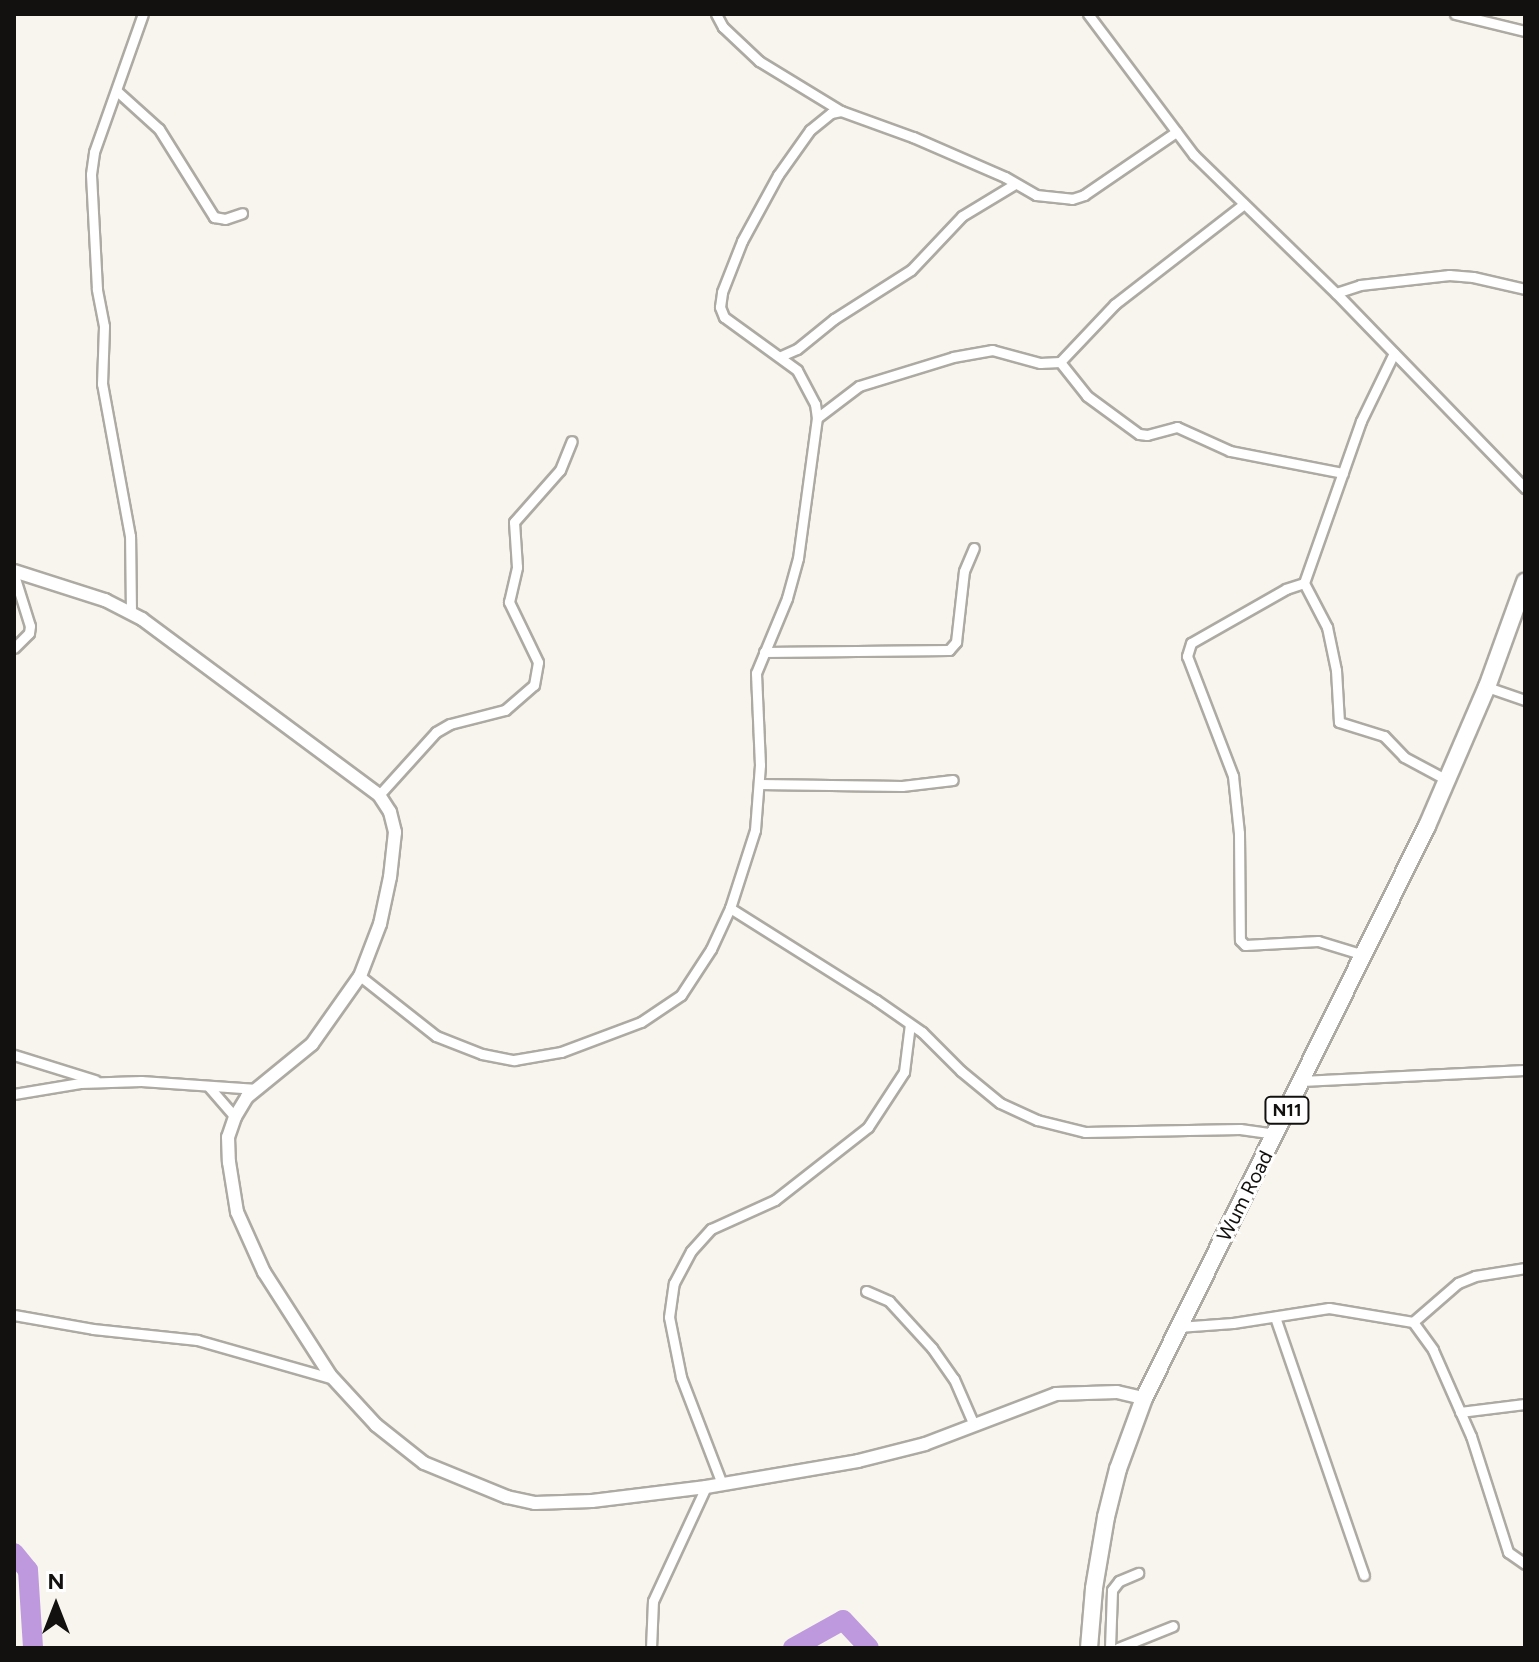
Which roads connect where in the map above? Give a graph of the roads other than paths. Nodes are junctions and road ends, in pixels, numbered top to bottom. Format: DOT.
graph roads {
  1 [pos="143,14"];
  2 [pos="716,14"];
  3 [pos="1088,14"];
  4 [pos="1455,14"];
  5 [pos="1525,31"];
  6 [pos="118,92"];
  7 [pos="841,111"];
  8 [pos="1176,132"];
  9 [pos="1015,184"];
  10 [pos="1244,204"];
  11 [pos="242,213"];
  12 [pos="1525,289"];
  13 [pos="1336,293"];
  14 [pos="797,349"];
  15 [pos="1394,353"];
  16 [pos="781,356"];
  17 [pos="1060,362"];
  18 [pos="790,364"];
  19 [pos="817,418"];
  20 [pos="572,441"];
  21 [pos="1343,473"];
  22 [pos="1525,488"];
  23 [pos="974,548"];
  24 [pos="14,573"];
  25 [pos="1525,582"];
  26 [pos="1304,583"];
  27 [pos="131,613"];
  28 [pos="14,648"];
  29 [pos="764,652"];
  30 [pos="1487,687"];
  31 [pos="1525,700"];
  32 [pos="953,780"];
  33 [pos="1447,780"];
  34 [pos="759,784"];
  35 [pos="379,795"];
  36 [pos="730,908"];
  37 [pos="1364,955"];
  38 [pos="360,976"];
  39 [pos="910,1024"];
  40 [pos="14,1055"];
  41 [pos="1525,1070"];
  42 [pos="1301,1081"];
  43 [pos="101,1082"];
  44 [pos="209,1087"];
  45 [pos="258,1089"];
  46 [pos="14,1094"];
  47 [pos="235,1117"];
  48 [pos="1276,1134"];
  49 [pos="1525,1268"];
  50 [pos="866,1291"];
  51 [pos="14,1315"];
  52 [pos="1275,1317"];
  53 [pos="1413,1322"];
  54 [pos="1178,1327"];
  55 [pos="334,1379"];
  56 [pos="1144,1398"];
  57 [pos="1525,1404"];
  58 [pos="1460,1412"];
  59 [pos="974,1425"];
  60 [pos="722,1484"];
  61 [pos="706,1487"];
  62 [pos="1525,1564"];
  63 [pos="1138,1573"];
  64 [pos="1364,1575"];
  65 [pos="1173,1626"];
  66 [pos="651,1648"];
  67 [pos="1089,1648"];
  68 [pos="1110,1648"];
  69 [pos="1118,1648"];
  1 -- 6 [label="street"];
  2 -- 7 [label="street"];
  3 -- 8 [label="street"];
  4 -- 5 [label="street"];
  6 -- 11 [label="street"];
  6 -- 27 [label="street"];
  7 -- 9 [label="street"];
  7 -- 16 [label="street"];
  8 -- 9 [label="street"];
  8 -- 10 [label="street"];
  9 -- 14 [label="street"];
  10 -- 13 [label="street"];
  10 -- 17 [label="street"];
  12 -- 13 [label="street"];
  13 -- 15 [label="street"];
  14 -- 16 [label="street"];
  14 -- 18 [label="street"];
  15 -- 21 [label="street"];
  15 -- 22 [label="street"];
  16 -- 18 [label="street"];
  17 -- 19 [label="street"];
  17 -- 21 [label="street"];
  18 -- 19 [label="street"];
  19 -- 29 [label="street"];
  20 -- 35 [label="street"];
  21 -- 26 [label="street"];
  23 -- 29 [label="street"];
  24 -- 27 [label="street"];
  24 -- 28 [label="street"];
  25 -- 30 [label="highway, Wum Road / N11"];
  26 -- 33 [label="street"];
  26 -- 37 [label="street"];
  27 -- 35 [label="street"];
  29 -- 34 [label="street"];
  30 -- 31 [label="street"];
  30 -- 33 [label="highway, Wum Road / N11"];
  32 -- 34 [label="street"];
  33 -- 37 [label="highway, Wum Road / N11"];
  34 -- 36 [label="street"];
  35 -- 38 [label="street"];
  36 -- 38 [label="street"];
  36 -- 39 [label="street"];
  37 -- 42 [label="highway, Wum Road / N11"];
  38 -- 45 [label="street"];
  39 -- 48 [label="street"];
  39 -- 60 [label="street"];
  40 -- 43 [label="street"];
  41 -- 42 [label="street"];
  42 -- 48 [label="highway, Wum Road / N11"];
  43 -- 44 [label="street"];
  43 -- 46 [label="street"];
  44 -- 45 [label="street"];
  44 -- 47 [label="street"];
  45 -- 47 [label="street"];
  47 -- 55 [label="street"];
  48 -- 54 [label="highway, Wum Road / N11"];
  49 -- 53 [label="street"];
  50 -- 59 [label="street"];
  51 -- 55 [label="street"];
  52 -- 53 [label="street"];
  52 -- 54 [label="street"];
  52 -- 64 [label="street"];
  53 -- 58 [label="street"];
  54 -- 56 [label="highway, Wum Road / N11"];
  55 -- 61 [label="street"];
  56 -- 59 [label="street"];
  56 -- 67 [label="highway, Wum Road / N11"];
  57 -- 58 [label="street"];
  58 -- 62 [label="street"];
  59 -- 60 [label="street"];
  60 -- 61 [label="street"];
  61 -- 66 [label="street"];
  63 -- 68 [label="street"];
  65 -- 69 [label="street"];
}
